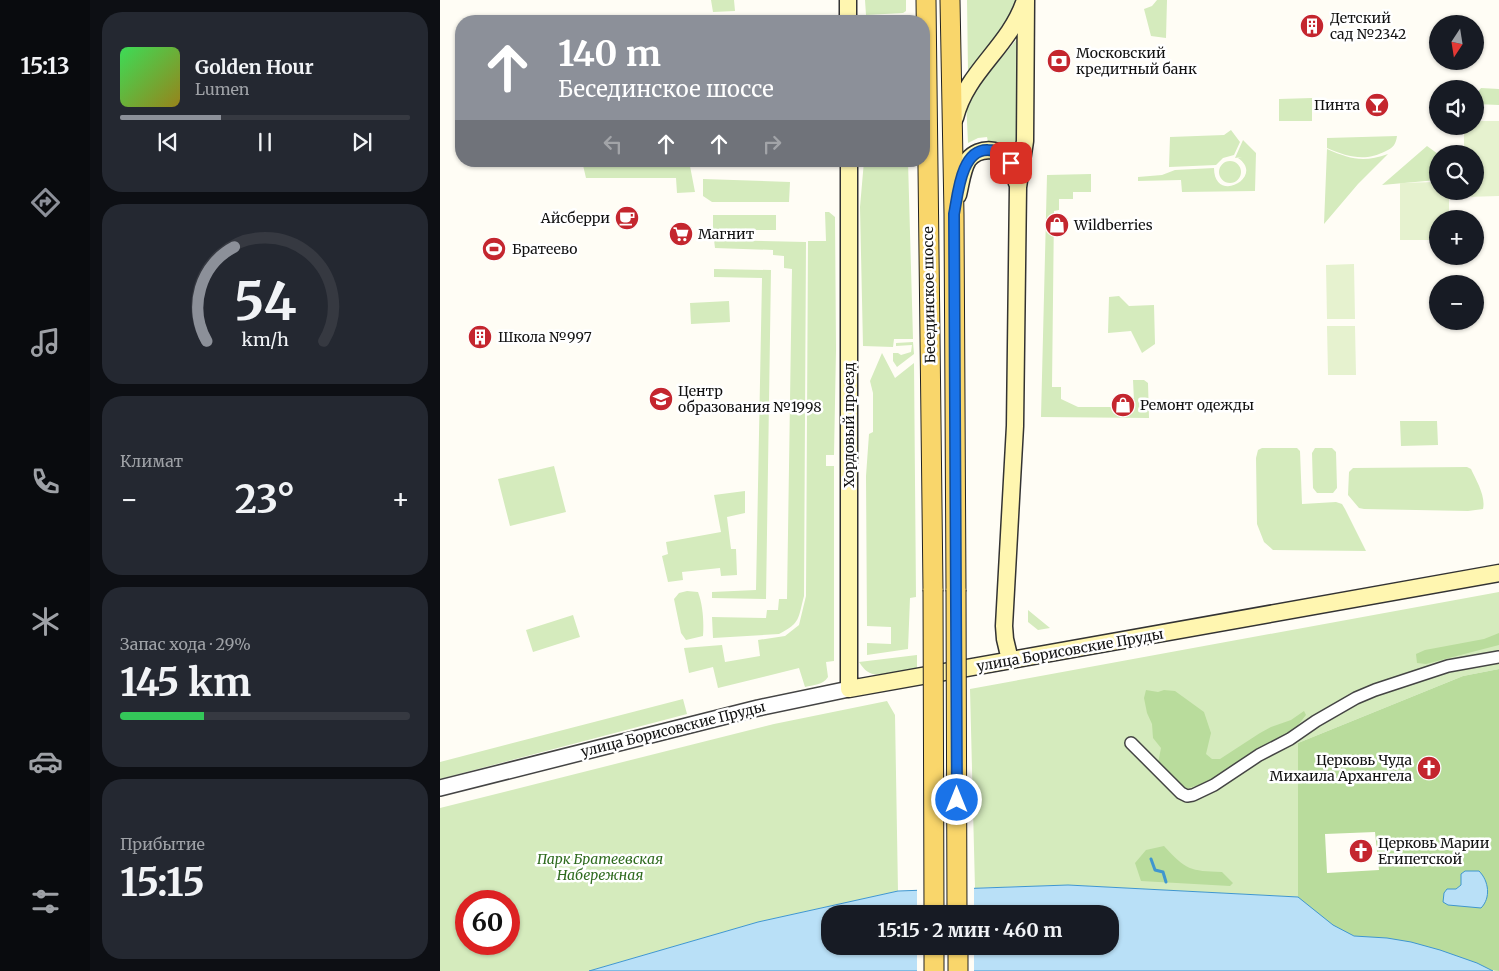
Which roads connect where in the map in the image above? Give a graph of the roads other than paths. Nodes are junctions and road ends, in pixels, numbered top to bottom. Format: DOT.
graph roads {
  1 [pos="848,0"];
  2 [pos="926,0"];
  3 [pos="950,0"];
  4 [pos="1025,0"];
  5 [pos="848,15"];
  6 [pos="926,15"];
  7 [pos="951,133"];
  8 [pos="849,167"];
  9 [pos="926,167"];
  10 [pos="1018,187"];
  11 [pos="954,214"];
  12 [pos="1499,573"];
  13 [pos="1499,657"];
  14 [pos="1010,660"];
  15 [pos="849,689"];
  16 [pos="1131,742"];
  17 [pos="440,788"];
  18 [pos="934,905"];
  19 [pos="957,905"];
  20 [pos="934,955"];
  21 [pos="958,955"];
  22 [pos="934,971"];
  23 [pos="958,971"];
  1 -- 5 [label="main road"];
  2 -- 6 [label="main road, Бесединское шоссе"];
  3 -- 7 [label="main road, Бесединское шоссе"];
  4 -- 7 [label="main road"];
  4 -- 10 [label="main road"];
  7 -- 11 [label="main road, Бесединское шоссе"];
  8 -- 15 [label="main road, Хордовый проезд"];
  9 -- 18 [label="main road, Бесединское шоссе, bridge"];
  10 -- 11 [label="main road"];
  10 -- 14 [label="main road"];
  11 -- 19 [label="main road, Бесединское шоссе, bridge"];
  12 -- 14 [label="main road, улица Борисовские Пруды"];
  13 -- 16 [label="street"];
  14 -- 15 [label="main road, улица Борисовские Пруды"];
  15 -- 17 [label="street, улица Борисовские Пруды"];
  20 -- 22 [label="main road"];
  21 -- 23 [label="main road"];
}
